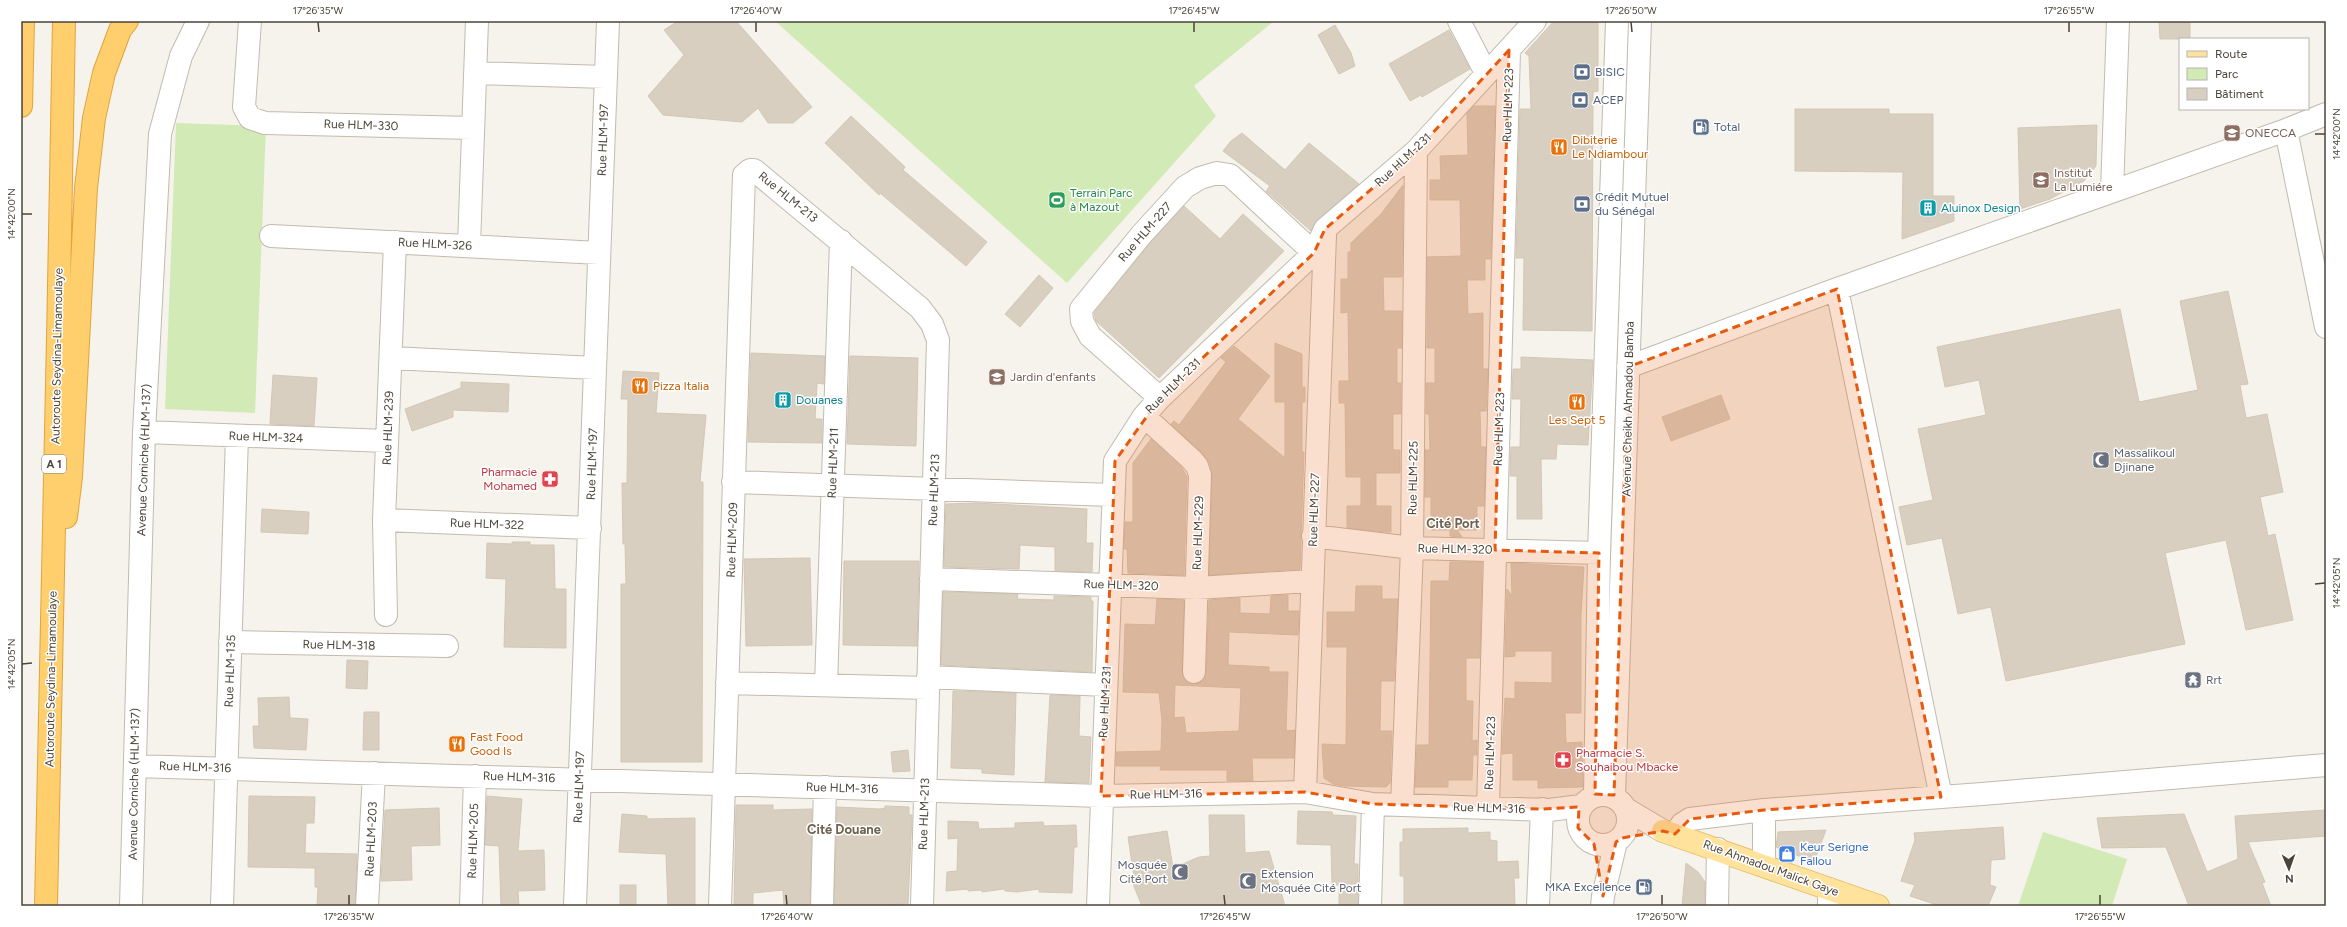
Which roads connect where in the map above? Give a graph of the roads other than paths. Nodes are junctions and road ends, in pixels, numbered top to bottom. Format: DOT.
graph roads {
  1 [pos="23,21"];
  2 [pos="64,21"];
  3 [pos="127,21"];
  4 [pos="198,21"];
  5 [pos="250,21"];
  6 [pos="477,21"];
  7 [pos="608,21"];
  8 [pos="1458,21"];
  9 [pos="1535,21"];
  10 [pos="1617,21"];
  11 [pos="1640,21"];
  12 [pos="2118,21"];
  13 [pos="1509,50"];
  14 [pos="475,73"];
  15 [pos="1486,73"];
  16 [pos="606,77"];
  17 [pos="21,106"];
  18 [pos="2326,114"];
  19 [pos="473,128"];
  20 [pos="2286,130"];
  21 [pos="1416,151"];
  22 [pos="744,175"];
  23 [pos="2112,191"];
  24 [pos="1325,229"];
  25 [pos="271,236"];
  26 [pos="841,241"];
  27 [pos="395,242"];
  28 [pos="469,246"];
  29 [pos="599,253"];
  30 [pos="1314,253"];
  31 [pos="1837,289"];
  32 [pos="2326,327"];
  33 [pos="391,358"];
  34 [pos="1628,367"];
  35 [pos="595,368"];
  36 [pos="1160,398"];
  37 [pos="1144,416"];
  38 [pos="144,432"];
  39 [pos="237,436"];
  40 [pos="387,441"];
  41 [pos="734,482"];
  42 [pos="833,486"];
  43 [pos="934,489"];
  44 [pos="1113,495"];
  45 [pos="384,520"];
  46 [pos="590,528"];
  47 [pos="1313,536"];
  48 [pos="1412,548"];
  49 [pos="1495,550"];
  50 [pos="1599,553"];
  51 [pos="931,579"];
  52 [pos="1311,581"];
  53 [pos="1110,585"];
  54 [pos="1197,588"];
  55 [pos="386,615"];
  56 [pos="53,636"];
  57 [pos="230,642"];
  58 [pos="447,646"];
  59 [pos="1194,672"];
  60 [pos="928,682"];
  61 [pos="727,683"];
  62 [pos="826,685"];
  63 [pos="1106,685"];
  64 [pos="2326,765"];
  65 [pos="134,766"];
  66 [pos="226,768"];
  67 [pos="374,773"];
  68 [pos="475,776"];
  69 [pos="579,779"];
  70 [pos="723,784"];
  71 [pos="825,787"];
  72 [pos="925,790"];
  73 [pos="1305,792"];
  74 [pos="1101,796"];
  75 [pos="1941,797"];
  76 [pos="1373,804"];
  77 [pos="1402,805"];
  78 [pos="1599,806"];
  79 [pos="1488,808"];
  80 [pos="1545,810"];
  81 [pos="1764,810"];
  82 [pos="1669,832"];
  83 [pos="1619,840"];
  84 [pos="1594,844"];
  85 [pos="1718,849"];
  86 [pos="1764,865"];
  87 [pos="1829,897"];
  88 [pos="1602,901"];
  89 [pos="46,906"];
  90 [pos="131,906"];
  91 [pos="222,906"];
  92 [pos="367,906"];
  93 [pos="472,906"];
  94 [pos="575,906"];
  95 [pos="720,906"];
  96 [pos="822,906"];
  97 [pos="922,906"];
  98 [pos="1098,906"];
  99 [pos="1370,906"];
  100 [pos="1538,906"];
  101 [pos="1717,906"];
  102 [pos="1878,906"];
  1 -- 17 [label="highway"];
  2 -- 56 [label="highway, Autoroute Seydina-Limamoulaye / A 1"];
  3 -- 56 [label="highway"];
  4 -- 38 [label="street, Avenue Corniche (HLM-137)"];
  5 -- 19 [label="street, Rue HLM-330"];
  6 -- 14 [label="street"];
  7 -- 16 [label="street, Rue HLM-197"];
  8 -- 15 [label="street"];
  9 -- 13 [label="street, Rue HLM-231"];
  10 -- 50 [label="street, Avenue Cheikh Ahmadou Bamba"];
  11 -- 34 [label="street, Avenue Cheikh Ahmadou Bamba"];
  12 -- 23 [label="street"];
  13 -- 15 [label="street, Rue HLM-231"];
  13 -- 49 [label="street, Rue HLM-223"];
  14 -- 16 [label="street"];
  14 -- 19 [label="street"];
  15 -- 21 [label="street, Rue HLM-231"];
  16 -- 29 [label="street, Rue HLM-197"];
  18 -- 20 [label="street"];
  19 -- 28 [label="street"];
  20 -- 23 [label="street"];
  20 -- 32 [label="street"];
  21 -- 24 [label="street, Rue HLM-231"];
  21 -- 48 [label="street, Rue HLM-225"];
  22 -- 26 [label="street, Rue HLM-213"];
  22 -- 41 [label="street, Rue HLM-209"];
  23 -- 31 [label="street"];
  24 -- 30 [label="street, Rue HLM-231"];
  24 -- 47 [label="street, Rue HLM-227"];
  25 -- 27 [label="street, Rue HLM-326"];
  26 -- 42 [label="street, Rue HLM-211"];
  26 -- 43 [label="street, Rue HLM-213"];
  27 -- 28 [label="street, Rue HLM-326"];
  27 -- 33 [label="street, Rue HLM-239"];
  28 -- 29 [label="street, Rue HLM-326"];
  29 -- 35 [label="street, Rue HLM-197"];
  30 -- 36 [label="street, Rue HLM-231"];
  30 -- 36 [label="street, Rue HLM-227"];
  31 -- 34 [label="street"];
  31 -- 75 [label="street"];
  33 -- 35 [label="street"];
  33 -- 40 [label="street, Rue HLM-239"];
  34 -- 78 [label="street, Avenue Cheikh Ahmadou Bamba"];
  35 -- 46 [label="street, Rue HLM-197"];
  36 -- 37 [label="street, Rue HLM-231"];
  37 -- 44 [label="street, Rue HLM-231"];
  37 -- 54 [label="street, Rue HLM-229"];
  38 -- 39 [label="street, Rue HLM-324"];
  38 -- 65 [label="street, Avenue Corniche (HLM-137)"];
  39 -- 40 [label="street, Rue HLM-324"];
  39 -- 57 [label="street, Rue HLM-135"];
  40 -- 45 [label="street, Rue HLM-239"];
  41 -- 42 [label="street"];
  41 -- 61 [label="street, Rue HLM-209"];
  42 -- 43 [label="street"];
  42 -- 62 [label="street, Rue HLM-211"];
  43 -- 44 [label="street"];
  43 -- 51 [label="street, Rue HLM-213"];
  44 -- 53 [label="street, Rue HLM-231"];
  45 -- 46 [label="street, Rue HLM-322"];
  45 -- 55 [label="street, Rue HLM-239"];
  46 -- 69 [label="street, Rue HLM-197"];
  47 -- 48 [label="street, Rue HLM-320"];
  47 -- 52 [label="street, Rue HLM-227"];
  48 -- 49 [label="street, Rue HLM-320"];
  48 -- 77 [label="street, Rue HLM-225"];
  49 -- 50 [label="street, Rue HLM-320"];
  49 -- 79 [label="street, Rue HLM-223"];
  50 -- 78 [label="street, Avenue Cheikh Ahmadou Bamba"];
  51 -- 53 [label="street, Rue HLM-320"];
  51 -- 60 [label="street, Rue HLM-213"];
  52 -- 54 [label="street, Rue HLM-320"];
  52 -- 73 [label="street, Rue HLM-227"];
  53 -- 54 [label="street, Rue HLM-320"];
  53 -- 63 [label="street, Rue HLM-231"];
  54 -- 59 [label="street, Rue HLM-229"];
  56 -- 89 [label="highway, Autoroute Seydina-Limamoulaye / A 1"];
  57 -- 58 [label="street, Rue HLM-318"];
  57 -- 66 [label="street, Rue HLM-135"];
  60 -- 62 [label="street"];
  60 -- 63 [label="street"];
  60 -- 72 [label="street, Rue HLM-213"];
  61 -- 62 [label="street"];
  61 -- 70 [label="street, Rue HLM-209"];
  63 -- 74 [label="street, Rue HLM-231"];
  64 -- 75 [label="street"];
  65 -- 66 [label="street, Rue HLM-316"];
  65 -- 90 [label="street, Avenue Corniche (HLM-137)"];
  66 -- 67 [label="street, Rue HLM-316"];
  66 -- 91 [label="street, Rue HLM-135"];
  67 -- 68 [label="street, Rue HLM-316"];
  67 -- 92 [label="street, Rue HLM-203"];
  68 -- 69 [label="street, Rue HLM-316"];
  68 -- 93 [label="street, Rue HLM-205"];
  69 -- 70 [label="street, Rue HLM-316"];
  69 -- 94 [label="street, Rue HLM-197"];
  70 -- 71 [label="street, Rue HLM-316"];
  70 -- 95 [label="street, Rue HLM-209"];
  71 -- 72 [label="street, Rue HLM-316"];
  71 -- 96 [label="street"];
  72 -- 74 [label="street, Rue HLM-316"];
  72 -- 97 [label="street, Rue HLM-213"];
  73 -- 74 [label="street, Rue HLM-316"];
  73 -- 76 [label="street, Rue HLM-316"];
  74 -- 98 [label="street, Rue HLM-231"];
  75 -- 81 [label="street"];
  76 -- 77 [label="street, Rue HLM-316"];
  76 -- 99 [label="street"];
  77 -- 79 [label="street, Rue HLM-316"];
  78 -- 80 [label="street, Rue HLM-316"];
  78 -- 82 [label="street, Rue Ahmadou Malick Gaye"];
  78 -- 83 [label="street"];
  78 -- 84 [label="street"];
  79 -- 80 [label="street, Rue HLM-316"];
  80 -- 100 [label="street"];
  81 -- 82 [label="street"];
  81 -- 86 [label="street"];
  82 -- 83 [label="street, Rue Ahmadou Malick Gaye"];
  82 -- 85 [label="main road, Rue Ahmadou Malick Gaye"];
  83 -- 84 [label="street, Rue Ahmadou Malick Gaye"];
  83 -- 88 [label="street"];
  84 -- 88 [label="street"];
  85 -- 86 [label="main road, Rue Ahmadou Malick Gaye"];
  85 -- 101 [label="street"];
  86 -- 87 [label="main road, Rue Ahmadou Malick Gaye"];
  87 -- 102 [label="main road, Rue Ahmadou Malick Gaye"];
}
